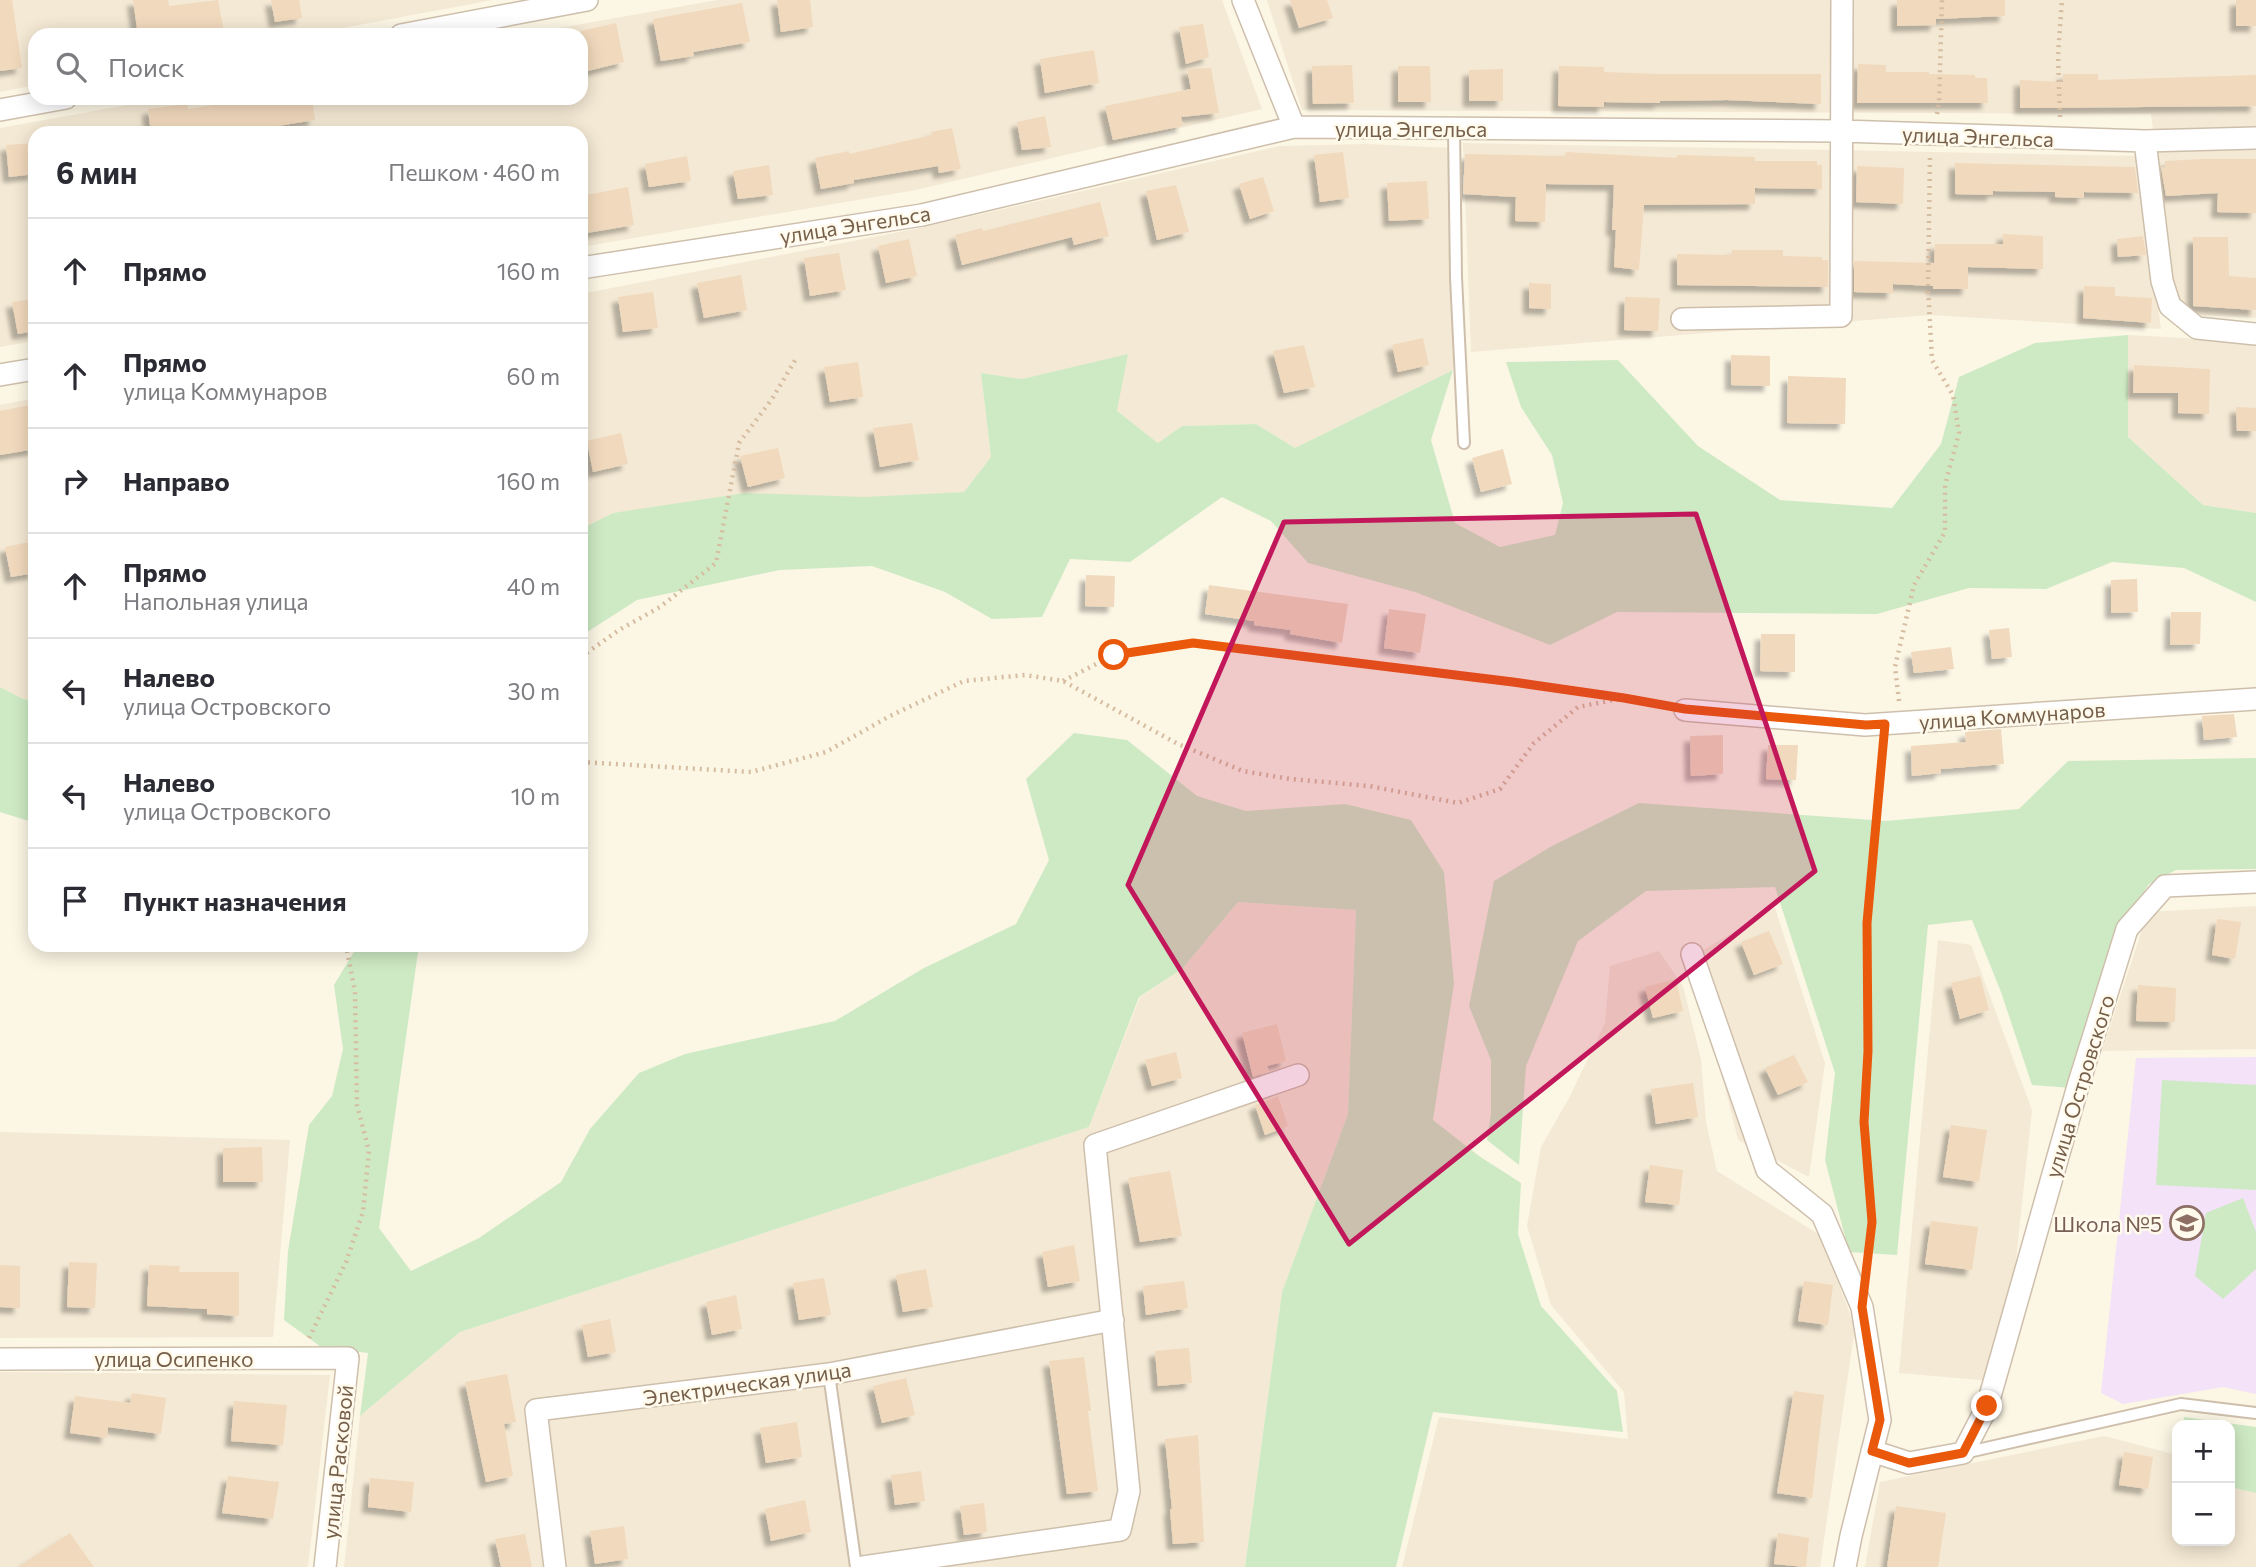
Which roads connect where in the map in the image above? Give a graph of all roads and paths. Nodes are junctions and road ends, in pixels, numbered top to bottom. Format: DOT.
graph roads {
  1 [pos="587,0"];
  2 [pos="1243,0"];
  3 [pos="1842,0"];
  4 [pos="1942,0"];
  5 [pos="2062,0"];
  6 [pos="438,28"];
  7 [pos="28,105"];
  8 [pos="0,110"];
  9 [pos="1294,127"];
  10 [pos="1454,129"];
  11 [pos="1842,131"];
  12 [pos="1933,134"];
  13 [pos="2060,138"];
  14 [pos="2256,138"];
  15 [pos="2146,141"];
  16 [pos="588,267"];
  17 [pos="1682,319"];
  18 [pos="2256,334"];
  19 [pos="797,357"];
  20 [pos="28,370"];
  21 [pos="0,375"];
  22 [pos="1464,443"];
  23 [pos="588,652"];
  24 [pos="1063,681"];
  25 [pos="1624,698"];
  26 [pos="2256,699"];
  27 [pos="1685,709"];
  28 [pos="1893,724"];
  29 [pos="588,762"];
  30 [pos="2256,883"];
  31 [pos="347,952"];
  32 [pos="1692,954"];
  33 [pos="1298,1075"];
  34 [pos="1866,1270"];
  35 [pos="1113,1320"];
  36 [pos="300,1358"];
  37 [pos="348,1358"];
  38 [pos="0,1359"];
  39 [pos="829,1374"];
  40 [pos="2256,1413"];
  41 [pos="1872,1451"];
  42 [pos="1963,1453"];
  43 [pos="325,1567"];
  44 [pos="555,1567"];
  45 [pos="856,1567"];
  46 [pos="863,1567"];
  47 [pos="1845,1567"];
  1 -- 6 [label="street"];
  2 -- 9 [label="street"];
  3 -- 11 [label="street"];
  4 -- 12 [label="path"];
  5 -- 13 [label="path"];
  7 -- 8 [label="street"];
  9 -- 10 [label="street, улица Энгельса"];
  9 -- 16 [label="street, улица Энгельса"];
  10 -- 11 [label="street, улица Энгельса"];
  10 -- 22 [label="lane"];
  11 -- 12 [label="street, улица Энгельса"];
  11 -- 17 [label="street"];
  12 -- 13 [label="street, улица Энгельса"];
  12 -- 28 [label="path"];
  13 -- 15 [label="street, улица Энгельса"];
  14 -- 15 [label="street, улица Энгельса"];
  15 -- 18 [label="street"];
  19 -- 23 [label="path"];
  20 -- 21 [label="street"];
  24 -- 25 [label="path"];
  24 -- 25 [label="path"];
  24 -- 29 [label="path"];
  25 -- 27 [label="path"];
  26 -- 28 [label="street, улица Коммунаров"];
  27 -- 28 [label="street, улица Коммунаров"];
  28 -- 34 [label="path"];
  30 -- 42 [label="street, улица Островского"];
  31 -- 36 [label="path"];
  32 -- 41 [label="street"];
  33 -- 35 [label="street"];
  35 -- 39 [label="street, Электрическая улица"];
  35 -- 46 [label="street"];
  36 -- 37 [label="street, улица Осипенко"];
  36 -- 38 [label="street, улица Осипенко"];
  37 -- 43 [label="street, улица Расковой"];
  39 -- 44 [label="street, Электрическая улица"];
  39 -- 45 [label="lane"];
  40 -- 42 [label="lane"];
  41 -- 42 [label="street"];
  41 -- 47 [label="street"];
}
